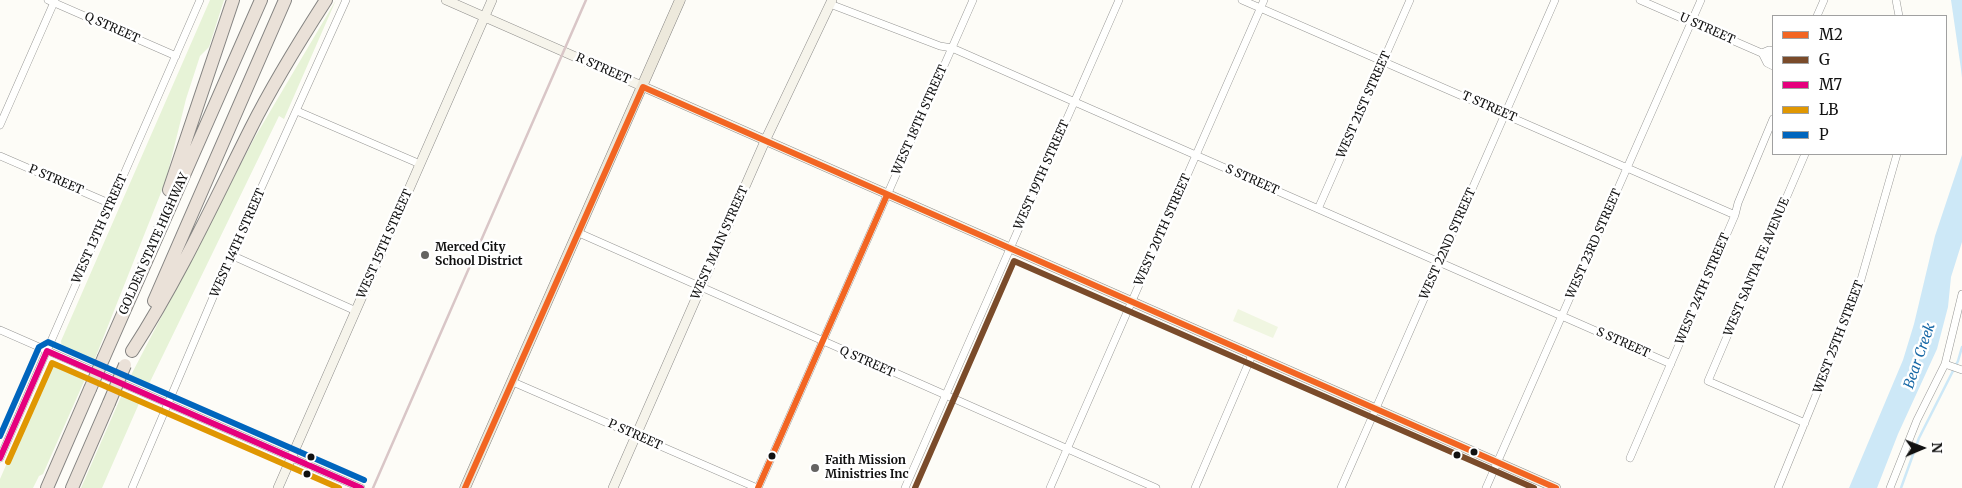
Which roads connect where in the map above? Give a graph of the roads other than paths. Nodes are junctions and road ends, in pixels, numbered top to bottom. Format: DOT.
graph roads {
  1 [pos="200,0"];
  2 [pos="232,0"];
  3 [pos="261,0"];
  4 [pos="285,0"];
  5 [pos="326,0"];
  6 [pos="346,0"];
  7 [pos="446,0"];
  8 [pos="492,0"];
  9 [pos="680,0"];
  10 [pos="973,0"];
  11 [pos="1119,0"];
  12 [pos="1242,0"];
  13 [pos="1264,0"];
  14 [pos="1410,0"];
  15 [pos="1555,0"];
  16 [pos="1640,0"];
  17 [pos="1701,0"];
  18 [pos="1824,0"];
  19 [pos="1896,0"];
  20 [pos="52,1"];
  21 [pos="831,2"];
  22 [pos="1260,8"];
  23 [pos="1817,15"];
  24 [pos="1899,15"];
  25 [pos="485,17"];
  26 [pos="1691,22"];
  27 [pos="952,48"];
  28 [pos="1772,51"];
  29 [pos="1762,53"];
  30 [pos="176,56"];
  31 [pos="1772,58"];
  32 [pos="1383,61"];
  33 [pos="1772,66"];
  34 [pos="643,87"];
  35 [pos="1074,102"];
  36 [pos="297,110"];
  37 [pos="1505,114"];
  38 [pos="1772,122"];
  39 [pos="0,126"];
  40 [pos="765,141"];
  41 [pos="1195,155"];
  42 [pos="1805,155"];
  43 [pos="1897,155"];
  44 [pos="0,156"];
  45 [pos="420,164"];
  46 [pos="1627,168"];
  47 [pos="887,195"];
  48 [pos="111,204"];
  49 [pos="1318,209"];
  50 [pos="1735,215"];
  51 [pos="579,233"];
  52 [pos="1010,249"];
  53 [pos="231,256"];
  54 [pos="1440,263"];
  55 [pos="700,288"];
  56 [pos="1962,294"];
  57 [pos="1131,302"];
  58 [pos="127,306"];
  59 [pos="356,311"];
  60 [pos="1562,316"];
  61 [pos="0,330"];
  62 [pos="823,342"];
  63 [pos="47,351"];
  64 [pos="132,351"];
  65 [pos="1252,355"];
  66 [pos="1670,364"];
  67 [pos="1954,368"];
  68 [pos="513,382"];
  69 [pos="945,396"];
  70 [pos="169,404"];
  71 [pos="1376,410"];
  72 [pos="1804,423"];
  73 [pos="636,435"];
  74 [pos="1067,449"];
  75 [pos="0,458"];
  76 [pos="291,458"];
  77 [pos="1630,458"];
  78 [pos="1497,463"];
  79 [pos="47,488"];
  80 [pos="72,488"];
  81 [pos="132,488"];
  82 [pos="278,488"];
  83 [pos="361,488"];
  84 [pos="465,488"];
  85 [pos="613,488"];
  86 [pos="758,488"];
  87 [pos="904,488"];
  88 [pos="1050,488"];
  89 [pos="1156,488"];
  90 [pos="1195,488"];
  91 [pos="1342,488"];
  92 [pos="1486,488"];
  93 [pos="1556,488"];
  94 [pos="1778,488"];
  95 [pos="1890,488"];
  1 -- 30 [label="street, WEST 13TH STREET"];
  2 -- 58 [label="highway"];
  3 -- 58 [label="highway, GOLDEN STATE HIGHWAY"];
  4 -- 64 [label="highway, GOLDEN STATE HIGHWAY"];
  5 -- 64 [label="highway"];
  6 -- 36 [label="street, WEST 14TH STREET"];
  7 -- 25 [label="street, R STREET"];
  8 -- 25 [label="street, WEST 15TH STREET"];
  9 -- 34 [label="main road"];
  10 -- 27 [label="street, WEST 18TH STREET"];
  11 -- 35 [label="street, WEST 19TH STREET"];
  12 -- 22 [label="street, T STREET"];
  13 -- 22 [label="street, WEST 20TH STREET"];
  14 -- 32 [label="street, WEST 21ST STREET"];
  15 -- 37 [label="street, WEST 22ND STREET"];
  16 -- 26 [label="street, U STREET"];
  17 -- 26 [label="street, WEST 23RD STREET"];
  18 -- 23 [label="street"];
  19 -- 24 [label="street"];
  20 -- 30 [label="street, Q STREET"];
  20 -- 39 [label="street"];
  21 -- 27 [label="street, S STREET"];
  21 -- 40 [label="street, WEST MAIN STREET"];
  22 -- 32 [label="street, T STREET"];
  22 -- 41 [label="street, WEST 20TH STREET"];
  25 -- 34 [label="street, R STREET"];
  25 -- 45 [label="street, WEST 15TH STREET"];
  26 -- 29 [label="street, U STREET"];
  26 -- 46 [label="street, WEST 23RD STREET"];
  27 -- 35 [label="street, S STREET"];
  27 -- 47 [label="street, WEST 18TH STREET"];
  28 -- 29 [label="street"];
  29 -- 31 [label="street, U STREET"];
  29 -- 33 [label="street"];
  30 -- 48 [label="street, WEST 13TH STREET"];
  32 -- 37 [label="street, T STREET"];
  32 -- 49 [label="street, WEST 21ST STREET"];
  34 -- 40 [label="street, R STREET"];
  34 -- 51 [label="main road"];
  35 -- 41 [label="street, S STREET"];
  35 -- 52 [label="street, WEST 19TH STREET"];
  36 -- 45 [label="street"];
  36 -- 53 [label="street, WEST 14TH STREET"];
  37 -- 46 [label="street, T STREET"];
  37 -- 54 [label="street, WEST 22ND STREET"];
  38 -- 50 [label="street, WEST 24TH STREET"];
  40 -- 47 [label="street, R STREET"];
  40 -- 55 [label="street, WEST MAIN STREET"];
  41 -- 49 [label="street, S STREET"];
  41 -- 57 [label="street, WEST 20TH STREET"];
  42 -- 72 [label="street, WEST SANTA FE AVENUE"];
  43 -- 72 [label="street, WEST 25TH STREET"];
  44 -- 48 [label="street, P STREET"];
  45 -- 59 [label="street, WEST 15TH STREET"];
  46 -- 50 [label="street, T STREET"];
  46 -- 60 [label="street, WEST 23RD STREET"];
  47 -- 52 [label="street, R STREET"];
  47 -- 62 [label="street, WEST 18TH STREET"];
  48 -- 63 [label="street, WEST 13TH STREET"];
  49 -- 54 [label="street, S STREET"];
  50 -- 66 [label="street, WEST 24TH STREET"];
  51 -- 55 [label="street, Q STREET"];
  51 -- 68 [label="main road"];
  52 -- 57 [label="street, R STREET"];
  52 -- 69 [label="street, WEST 19TH STREET"];
  53 -- 59 [label="street"];
  53 -- 70 [label="street, WEST 14TH STREET"];
  54 -- 60 [label="street, S STREET"];
  54 -- 71 [label="street, WEST 22ND STREET"];
  55 -- 62 [label="street, Q STREET"];
  55 -- 73 [label="street, WEST MAIN STREET"];
  56 -- 67 [label="street"];
  57 -- 65 [label="street, R STREET"];
  57 -- 74 [label="street, WEST 20TH STREET"];
  58 -- 79 [label="highway, GOLDEN STATE HIGHWAY, bridge"];
  59 -- 76 [label="street, WEST 15TH STREET"];
  60 -- 66 [label="street, S STREET"];
  60 -- 78 [label="street, WEST 23RD STREET"];
  61 -- 63 [label="street"];
  62 -- 69 [label="street, Q STREET"];
  62 -- 86 [label="street, WEST 18TH STREET"];
  63 -- 70 [label="street"];
  63 -- 75 [label="street, WEST 13TH STREET"];
  64 -- 80 [label="highway, GOLDEN STATE HIGHWAY, bridge"];
  65 -- 71 [label="street, R STREET"];
  65 -- 90 [label="street"];
  66 -- 77 [label="street, WEST 24TH STREET"];
  67 -- 95 [label="street"];
  68 -- 73 [label="street, P STREET"];
  68 -- 84 [label="main road"];
  69 -- 74 [label="street, Q STREET"];
  69 -- 87 [label="street, WEST 19TH STREET"];
  70 -- 76 [label="street"];
  70 -- 81 [label="street, WEST 14TH STREET"];
  71 -- 78 [label="street, R STREET"];
  71 -- 91 [label="street, WEST 22ND STREET"];
  72 -- 94 [label="street, WEST 25TH STREET"];
  73 -- 85 [label="street, WEST MAIN STREET"];
  73 -- 86 [label="street, P STREET"];
  74 -- 88 [label="street, WEST 20TH STREET"];
  74 -- 89 [label="street, Q STREET"];
  76 -- 82 [label="street, WEST 15TH STREET"];
  76 -- 83 [label="street"];
  78 -- 92 [label="street, WEST 23RD STREET"];
  78 -- 93 [label="street, R STREET"];
}
